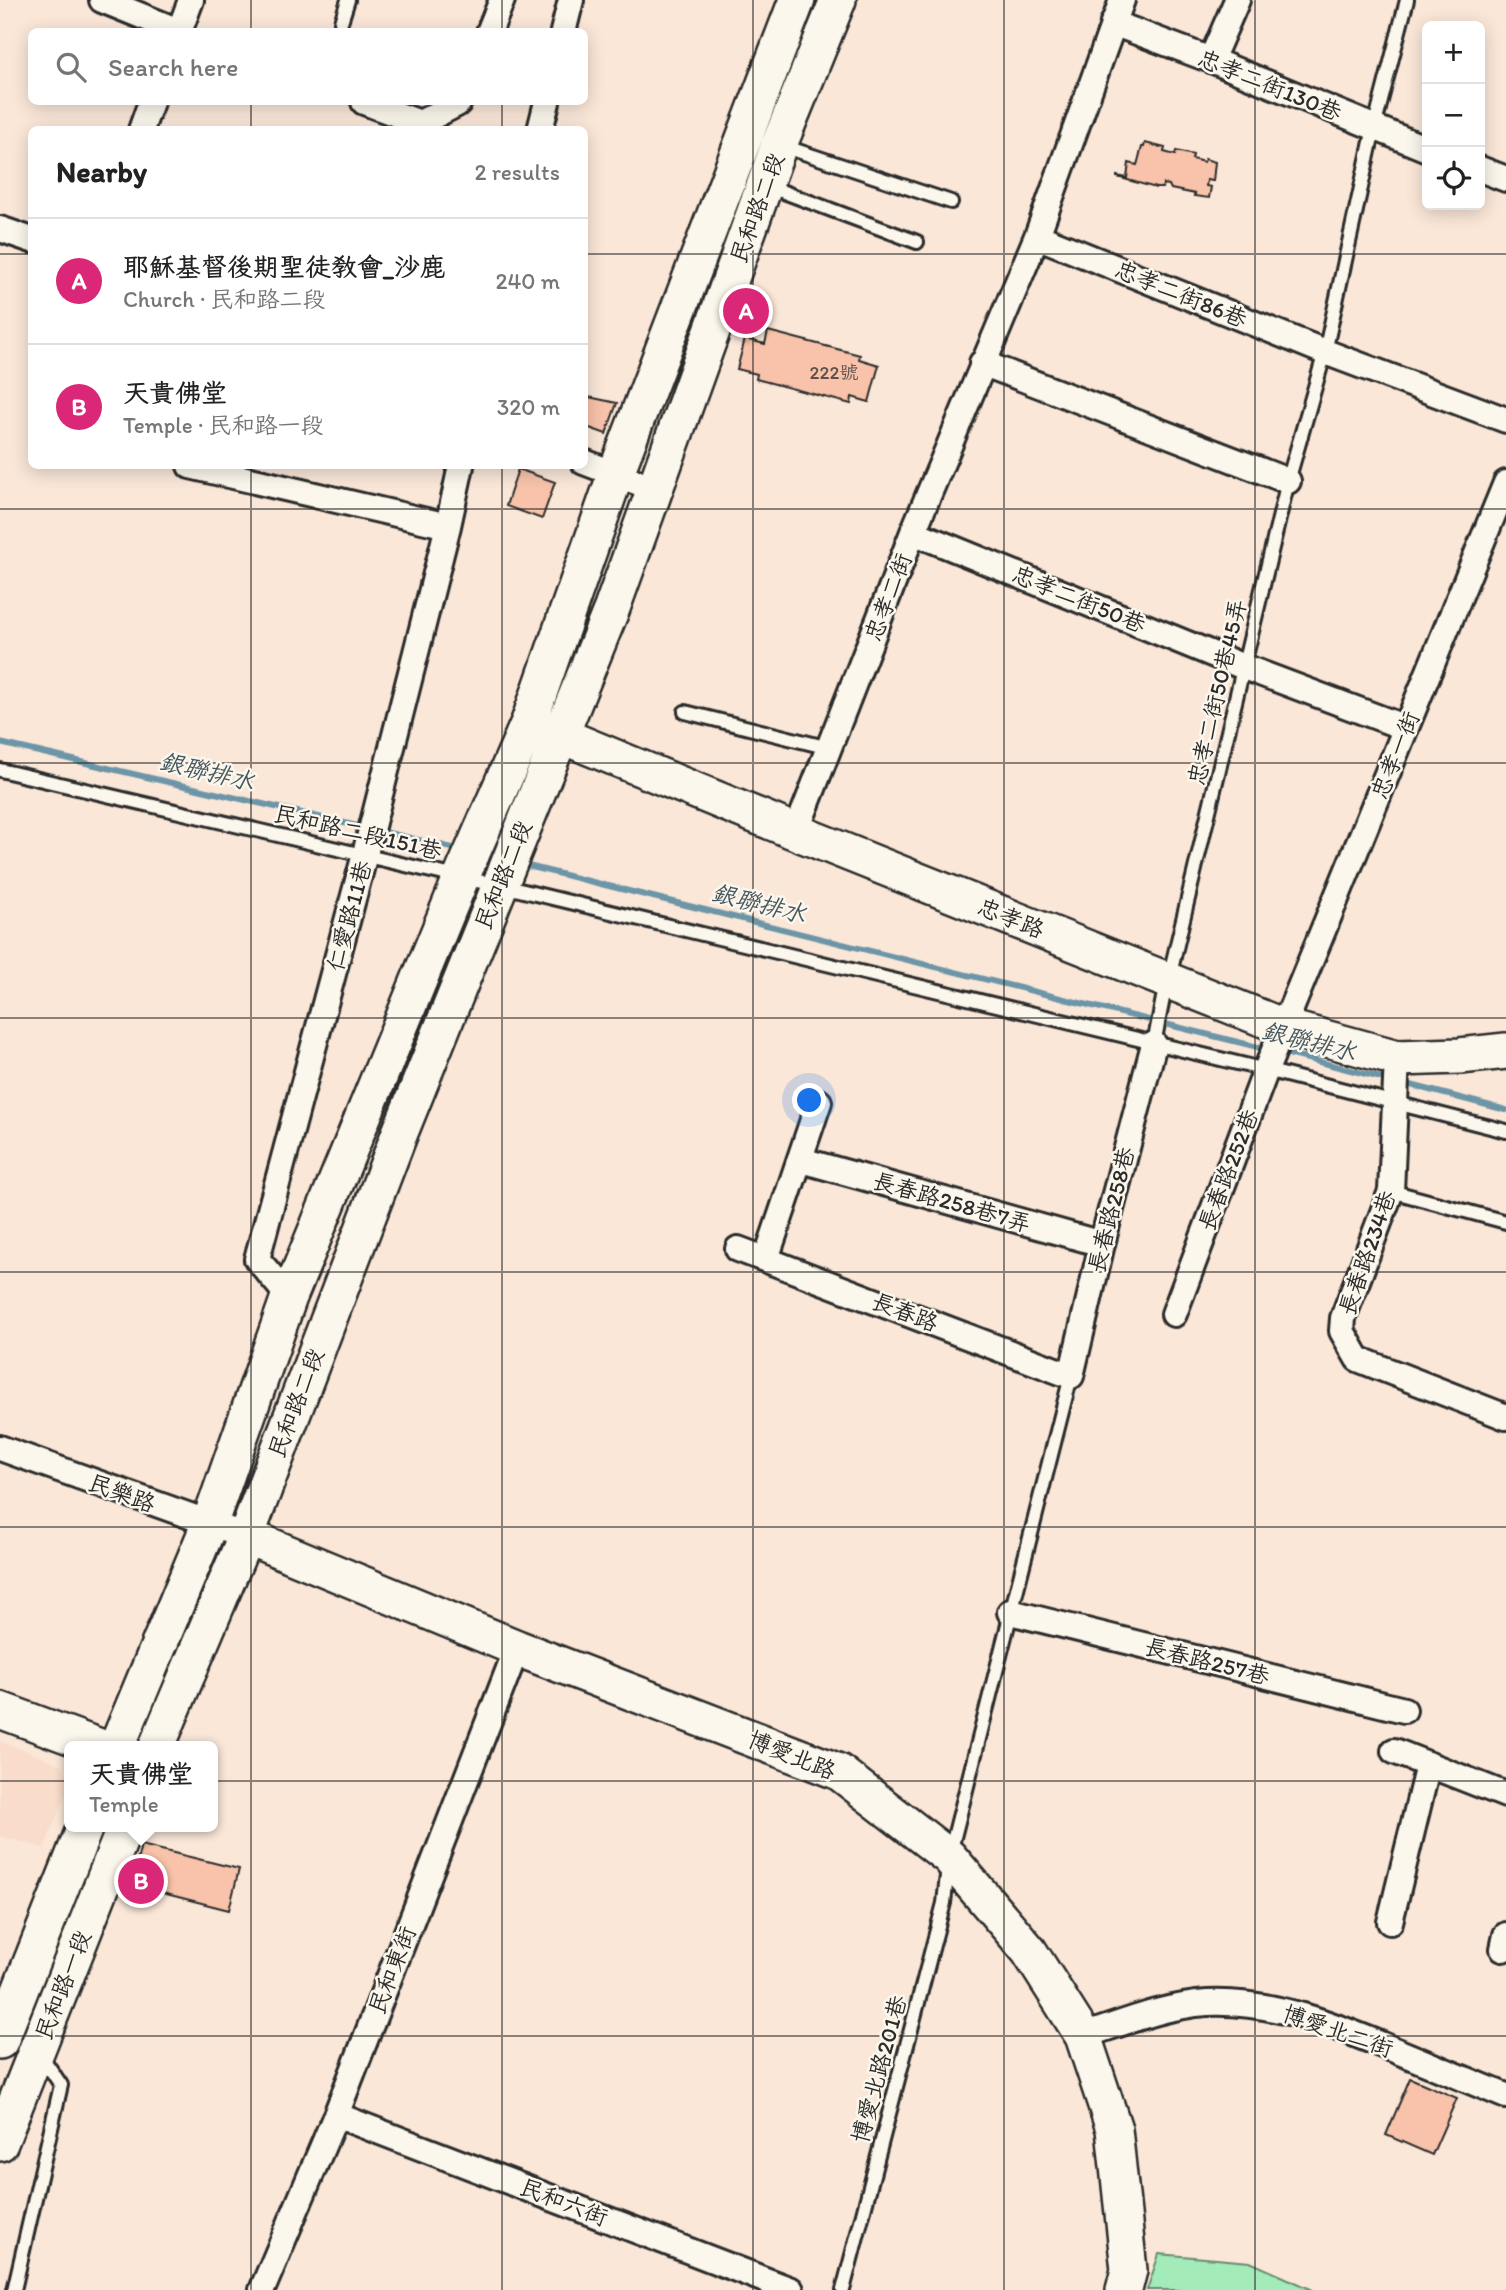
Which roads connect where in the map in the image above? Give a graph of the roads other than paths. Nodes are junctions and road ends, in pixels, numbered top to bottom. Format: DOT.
graph roads {
  1 [pos="102,0"];
  2 [pos="191,0"];
  3 [pos="348,0"];
  4 [pos="502,0"];
  5 [pos="571,0"];
  6 [pos="797,0"];
  7 [pos="838,0"];
  8 [pos="1122,0"];
  9 [pos="1237,0"];
  10 [pos="1407,0"];
  11 [pos="341,22"];
  12 [pos="1113,23"];
  13 [pos="172,28"];
  14 [pos="181,28"];
  15 [pos="491,28"];
  16 [pos="564,28"];
  17 [pos="1211,60"];
  18 [pos="151,105"];
  19 [pos="371,105"];
  20 [pos="454,105"];
  21 [pos="546,105"];
  22 [pos="143,126"];
  23 [pos="541,126"];
  24 [pos="1374,128"];
  25 [pos="779,145"];
  26 [pos="1422,147"];
  27 [pos="1485,171"];
  28 [pos="1506,179"];
  29 [pos="765,185"];
  30 [pos="951,202"];
  31 [pos="0,229"];
  32 [pos="1037,236"];
  33 [pos="28,239"];
  34 [pos="917,242"];
  35 [pos="1325,352"];
  36 [pos="982,363"];
  37 [pos="1506,420"];
  38 [pos="600,468"];
  39 [pos="203,469"];
  40 [pos="460,469"];
  41 [pos="1288,481"];
  42 [pos="1506,483"];
  43 [pos="655,489"];
  44 [pos="449,526"];
  45 [pos="913,532"];
  46 [pos="1244,667"];
  47 [pos="685,712"];
  48 [pos="529,722"];
  49 [pos="1406,728"];
  50 [pos="561,735"];
  51 [pos="830,748"];
  52 [pos="0,770"];
  53 [pos="796,832"];
  54 [pos="365,854"];
  55 [pos="461,878"];
  56 [pos="499,885"];
  57 [pos="1168,982"];
  58 [pos="1284,1027"];
  59 [pos="1154,1044"];
  60 [pos="1506,1051"];
  61 [pos="1398,1058"];
  62 [pos="1266,1070"];
  63 [pos="819,1102"];
  64 [pos="1396,1103"];
  65 [pos="363,1117"];
  66 [pos="1506,1131"];
  67 [pos="399,1135"];
  68 [pos="801,1160"];
  69 [pos="1391,1191"];
  70 [pos="1506,1222"];
  71 [pos="1102,1244"];
  72 [pos="738,1249"];
  73 [pos="766,1259"];
  74 [pos="289,1297"];
  75 [pos="1174,1314"];
  76 [pos="1071,1376"];
  77 [pos="1506,1417"];
  78 [pos="0,1448"];
  79 [pos="209,1525"];
  80 [pos="246,1536"];
  81 [pos="1010,1612"];
  82 [pos="517,1648"];
  83 [pos="0,1710"];
  84 [pos="1404,1710"];
  85 [pos="84,1741"];
  86 [pos="119,1741"];
  87 [pos="159,1741"];
  88 [pos="1394,1751"];
  89 [pos="1428,1765"];
  90 [pos="1506,1794"];
  91 [pos="83,1832"];
  92 [pos="123,1832"];
  93 [pos="949,1857"];
  94 [pos="1390,1922"];
  95 [pos="1083,2036"];
  96 [pos="0,2041"];
  97 [pos="37,2050"];
  98 [pos="1506,2096"];
  99 [pos="336,2115"];
  100 [pos="0,2143"];
  101 [pos="14,2290"];
  102 [pos="262,2290"];
  103 [pos="791,2290"];
  104 [pos="843,2290"];
  105 [pos="1124,2290"];
  1 -- 13 [label="street"];
  2 -- 14 [label="street"];
  3 -- 11 [label="lane"];
  4 -- 15 [label="street"];
  5 -- 16 [label="street"];
  6 -- 38 [label="street, 民和路二段"];
  7 -- 25 [label="street, 民和路二段"];
  8 -- 12 [label="street, 忠孝二街"];
  9 -- 17 [label="street"];
  10 -- 24 [label="lane, 忠孝二街50巷45弄"];
  12 -- 17 [label="street, 忠孝二街130巷"];
  12 -- 32 [label="street, 忠孝二街"];
  17 -- 24 [label="street, 忠孝二街130巷"];
  18 -- 22 [label="street"];
  19 -- 20 [label="street"];
  21 -- 23 [label="street"];
  24 -- 26 [label="street, 忠孝二街130巷"];
  24 -- 35 [label="lane, 忠孝二街50巷45弄"];
  25 -- 29 [label="street, 民和路二段"];
  25 -- 30 [label="lane"];
  27 -- 28 [label="street"];
  29 -- 34 [label="lane"];
  29 -- 43 [label="street, 民和路二段"];
  31 -- 33 [label="street"];
  32 -- 35 [label="street, 忠孝二街86巷"];
  32 -- 36 [label="street, 忠孝二街"];
  35 -- 37 [label="street, 忠孝二街86巷"];
  35 -- 41 [label="lane, 忠孝二街50巷45弄"];
  36 -- 41 [label="street"];
  36 -- 45 [label="street, 忠孝二街"];
  38 -- 43 [label="street"];
  38 -- 48 [label="street, 民和路二段"];
  39 -- 44 [label="street"];
  40 -- 44 [label="street, 仁愛路11巷"];
  41 -- 46 [label="lane, 忠孝二街50巷45弄"];
  42 -- 49 [label="street, 忠孝一街"];
  43 -- 50 [label="street, 民和路二段"];
  44 -- 54 [label="street, 仁愛路11巷"];
  45 -- 46 [label="street, 忠孝二街50巷"];
  45 -- 51 [label="street, 忠孝二街"];
  46 -- 49 [label="street, 忠孝二街50巷"];
  46 -- 57 [label="lane, 忠孝二街50巷45弄"];
  47 -- 51 [label="lane"];
  48 -- 50 [label="street, 忠孝路"];
  48 -- 55 [label="street, 民和路二段"];
  49 -- 58 [label="street, 忠孝一街"];
  50 -- 53 [label="street, 忠孝路"];
  50 -- 56 [label="street, 民和路二段"];
  51 -- 53 [label="street, 忠孝二街"];
  52 -- 54 [label="lane, 民和路二段151巷"];
  53 -- 57 [label="street, 忠孝路"];
  54 -- 55 [label="lane, 民和路二段151巷"];
  54 -- 74 [label="street, 仁愛路11巷"];
  55 -- 56 [label="lane, 民和路二段151巷"];
  55 -- 65 [label="street, 民和路二段"];
  56 -- 59 [label="lane, 民和路二段151巷"];
  56 -- 67 [label="street, 民和路二段"];
  57 -- 58 [label="street, 忠孝路"];
  57 -- 59 [label="lane, 忠孝二街50巷45弄"];
  58 -- 61 [label="street, 忠孝路"];
  58 -- 62 [label="street, 長春路252巷"];
  59 -- 62 [label="lane, 民和路二段151巷"];
  59 -- 71 [label="street, 長春路258巷"];
  60 -- 61 [label="street, 忠孝路"];
  61 -- 64 [label="street, 長春路234巷"];
  62 -- 64 [label="lane, 民和路二段151巷"];
  62 -- 75 [label="street, 長春路252巷"];
  63 -- 68 [label="street"];
  64 -- 66 [label="lane, 民和路二段151巷"];
  64 -- 69 [label="street, 長春路234巷"];
  65 -- 67 [label="street"];
  65 -- 74 [label="street, 民和路二段"];
  67 -- 80 [label="street, 民和路二段"];
  68 -- 71 [label="street, 長春路258巷7弄"];
  68 -- 73 [label="street"];
  69 -- 70 [label="lane"];
  69 -- 77 [label="street, 長春路234巷"];
  71 -- 76 [label="street, 長春路258巷"];
  72 -- 73 [label="street, 長春路"];
  73 -- 76 [label="street, 長春路"];
  74 -- 79 [label="street, 民和路二段"];
  76 -- 81 [label="lane"];
  78 -- 79 [label="street, 民樂路"];
  79 -- 80 [label="street, 民樂路"];
  79 -- 86 [label="street, 民和路二段"];
  80 -- 82 [label="street, 博愛北路"];
  80 -- 87 [label="street, 民和路二段"];
  81 -- 84 [label="street, 長春路257巷"];
  81 -- 93 [label="lane"];
  82 -- 93 [label="street, 博愛北路"];
  82 -- 99 [label="street, 民和東街"];
  83 -- 85 [label="street"];
  88 -- 89 [label="street"];
  89 -- 90 [label="street"];
  89 -- 94 [label="street"];
  91 -- 96 [label="street, 民和路一段"];
  92 -- 97 [label="street, 民和路一段"];
  93 -- 95 [label="street, 博愛北路"];
  93 -- 104 [label="lane, 博愛北路201巷"];
  95 -- 98 [label="street, 博愛北二街"];
  95 -- 105 [label="street, 博愛北路"];
  97 -- 100 [label="street, 民和路一段"];
  97 -- 101 [label="lane"];
  99 -- 102 [label="street, 民和東街"];
  99 -- 103 [label="street, 民和六街"];
}
